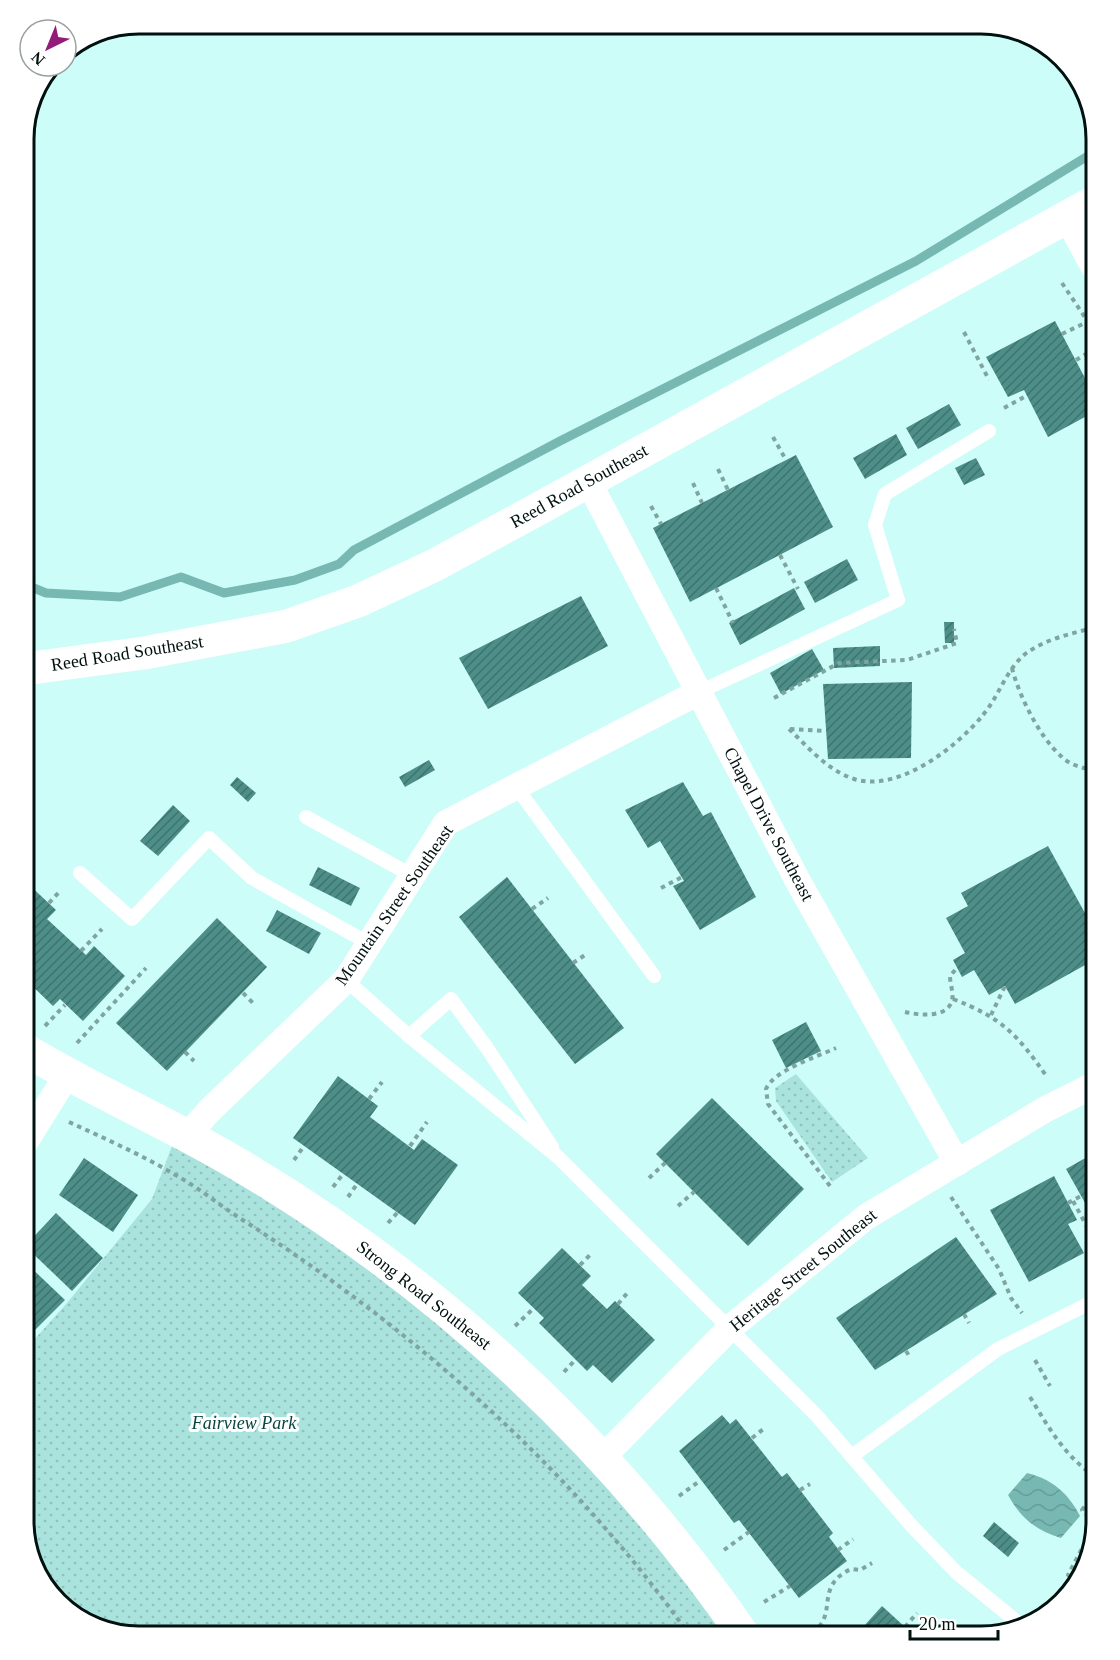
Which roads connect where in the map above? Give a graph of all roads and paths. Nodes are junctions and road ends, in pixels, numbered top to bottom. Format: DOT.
graph roads {
  1 [pos="1083,209"];
  2 [pos="1062,283"];
  3 [pos="1085,315"];
  4 [pos="1085,323"];
  5 [pos="964,332"];
  6 [pos="1062,334"];
  7 [pos="1085,355"];
  8 [pos="1076,360"];
  9 [pos="989,380"];
  10 [pos="1026,396"];
  11 [pos="1004,408"];
  12 [pos="989,430"];
  13 [pos="773,437"];
  14 [pos="786,460"];
  15 [pos="718,469"];
  16 [pos="588,481"];
  17 [pos="693,483"];
  18 [pos="728,490"];
  19 [pos="702,503"];
  20 [pos="651,506"];
  21 [pos="661,525"];
  22 [pos="780,555"];
  23 [pos="716,588"];
  24 [pos="798,589"];
  25 [pos="733,623"];
  26 [pos="954,628"];
  27 [pos="1085,630"];
  28 [pos="35,668"];
  29 [pos="1012,668"];
  30 [pos="699,692"];
  31 [pos="774,698"];
  32 [pos="826,731"];
  33 [pos="1085,769"];
  34 [pos="517,788"];
  35 [pos="306,817"];
  36 [pos="80,873"];
  37 [pos="413,876"];
  38 [pos="682,877"];
  39 [pos="661,888"];
  40 [pos="60,891"];
  41 [pos="548,898"];
  42 [pos="49,903"];
  43 [pos="532,909"];
  44 [pos="102,929"];
  45 [pos="370,944"];
  46 [pos="81,951"];
  47 [pos="588,953"];
  48 [pos="573,963"];
  49 [pos="146,968"];
  50 [pos="957,968"];
  51 [pos="654,976"];
  52 [pos="346,980"];
  53 [pos="1005,987"];
  54 [pos="243,993"];
  55 [pos="865,997"];
  56 [pos="953,999"];
  57 [pos="253,1003"];
  58 [pos="65,1005"];
  59 [pos="991,1016"];
  60 [pos="409,1036"];
  61 [pos="34,1038"];
  62 [pos="836,1048"];
  63 [pos="185,1052"];
  64 [pos="71,1060"];
  65 [pos="194,1061"];
  66 [pos="382,1082"];
  67 [pos="1085,1090"];
  68 [pos="369,1099"];
  69 [pos="1064,1101"];
  70 [pos="45,1110"];
  71 [pos="427,1122"];
  72 [pos="34,1127"];
  73 [pos="188,1135"];
  74 [pos="304,1146"];
  75 [pos="410,1146"];
  76 [pos="558,1157"];
  77 [pos="294,1160"];
  78 [pos="665,1163"];
  79 [pos="957,1163"];
  80 [pos="343,1174"];
  81 [pos="649,1178"];
  82 [pos="357,1184"];
  83 [pos="830,1186"];
  84 [pos="333,1187"];
  85 [pos="946,1189"];
  86 [pos="694,1192"];
  87 [pos="1081,1196"];
  88 [pos="348,1197"];
  89 [pos="678,1206"];
  90 [pos="397,1213"];
  91 [pos="388,1223"];
  92 [pos="1085,1225"];
  93 [pos="590,1255"];
  94 [pos="580,1265"];
  95 [pos="629,1291"];
  96 [pos="618,1304"];
  97 [pos="1085,1306"];
  98 [pos="534,1308"];
  99 [pos="964,1314"];
  100 [pos="1024,1315"];
  101 [pos="969,1323"];
  102 [pos="516,1326"];
  103 [pos="731,1327"];
  104 [pos="906,1351"];
  105 [pos="910,1358"];
  106 [pos="576,1359"];
  107 [pos="1035,1360"];
  108 [pos="564,1372"];
  109 [pos="1050,1386"];
  110 [pos="1030,1397"];
  111 [pos="766,1427"];
  112 [pos="752,1438"];
  113 [pos="852,1456"];
  114 [pos="602,1458"];
  115 [pos="1085,1470"];
  116 [pos="701,1480"];
  117 [pos="810,1484"];
  118 [pos="800,1490"];
  119 [pos="679,1496"];
  120 [pos="749,1532"];
  121 [pos="853,1539"];
  122 [pos="1082,1548"];
  123 [pos="724,1550"];
  124 [pos="838,1550"];
  125 [pos="872,1563"];
  126 [pos="1069,1576"];
  127 [pos="790,1586"];
  128 [pos="764,1602"];
  129 [pos="917,1612"];
  130 [pos="1014,1620"];
  131 [pos="682,1626"];
  132 [pos="736,1626"];
  133 [pos="819,1626"];
  134 [pos="905,1626"];
  1 -- 16 [label="street, Reed Road Southeast"];
  2 -- 3 [label="path"];
  4 -- 6 [label="path"];
  5 -- 9 [label="path"];
  7 -- 8 [label="path"];
  10 -- 11 [label="path"];
  12 -- 30 [label="lane"];
  13 -- 14 [label="path"];
  15 -- 18 [label="path"];
  16 -- 28 [label="street, Reed Road Southeast"];
  16 -- 30 [label="street, Chapel Drive Southeast"];
  17 -- 19 [label="path"];
  20 -- 21 [label="path"];
  22 -- 24 [label="path"];
  23 -- 25 [label="path"];
  26 -- 31 [label="path"];
  27 -- 29 [label="path"];
  29 -- 32 [label="path"];
  29 -- 33 [label="path"];
  30 -- 34 [label="street, Mountain Street Southeast"];
  30 -- 55 [label="street, Chapel Drive Southeast"];
  34 -- 37 [label="street, Mountain Street Southeast"];
  34 -- 51 [label="lane"];
  35 -- 37 [label="lane"];
  36 -- 45 [label="lane"];
  37 -- 45 [label="street, Mountain Street Southeast"];
  38 -- 39 [label="path"];
  40 -- 42 [label="path"];
  41 -- 43 [label="path"];
  44 -- 46 [label="path"];
  45 -- 52 [label="street, Mountain Street Southeast"];
  47 -- 48 [label="path"];
  49 -- 64 [label="path"];
  50 -- 56 [label="path"];
  52 -- 60 [label="lane"];
  52 -- 73 [label="street, Mountain Street Southeast"];
  53 -- 59 [label="path"];
  54 -- 57 [label="path"];
  55 -- 56 [label="path"];
  55 -- 79 [label="street, Chapel Drive Southeast"];
  56 -- 59 [label="path"];
  58 -- 61 [label="path"];
  59 -- 69 [label="path"];
  60 -- 76 [label="lane"];
  60 -- 76 [label="lane"];
  61 -- 64 [label="street, Strong Road Southeast"];
  62 -- 83 [label="path"];
  63 -- 65 [label="path"];
  64 -- 70 [label="street"];
  64 -- 73 [label="street, Strong Road Southeast"];
  66 -- 68 [label="path"];
  67 -- 69 [label="street, Heritage Street Southeast"];
  69 -- 79 [label="street, Heritage Street Southeast"];
  70 -- 72 [label="street"];
  70 -- 131 [label="path"];
  71 -- 75 [label="path"];
  73 -- 114 [label="street, Strong Road Southeast"];
  74 -- 77 [label="path"];
  76 -- 103 [label="lane"];
  78 -- 81 [label="path"];
  79 -- 103 [label="street, Heritage Street Southeast"];
  80 -- 84 [label="path"];
  82 -- 88 [label="path"];
  85 -- 100 [label="path"];
  86 -- 89 [label="path"];
  87 -- 92 [label="path"];
  90 -- 91 [label="path"];
  93 -- 94 [label="path"];
  95 -- 96 [label="path"];
  97 -- 113 [label="lane"];
  98 -- 102 [label="path"];
  99 -- 101 [label="path"];
  103 -- 113 [label="lane"];
  103 -- 114 [label="street, Heritage Street Southeast"];
  104 -- 105 [label="path"];
  106 -- 108 [label="path"];
  107 -- 109 [label="path"];
  110 -- 115 [label="path"];
  111 -- 112 [label="path"];
  113 -- 130 [label="lane"];
  114 -- 132 [label="street, Strong Road Southeast"];
  116 -- 119 [label="path"];
  117 -- 118 [label="path"];
  120 -- 123 [label="path"];
  121 -- 124 [label="path"];
  122 -- 126 [label="path"];
  125 -- 133 [label="path"];
  127 -- 128 [label="path"];
  129 -- 134 [label="path"];
}
